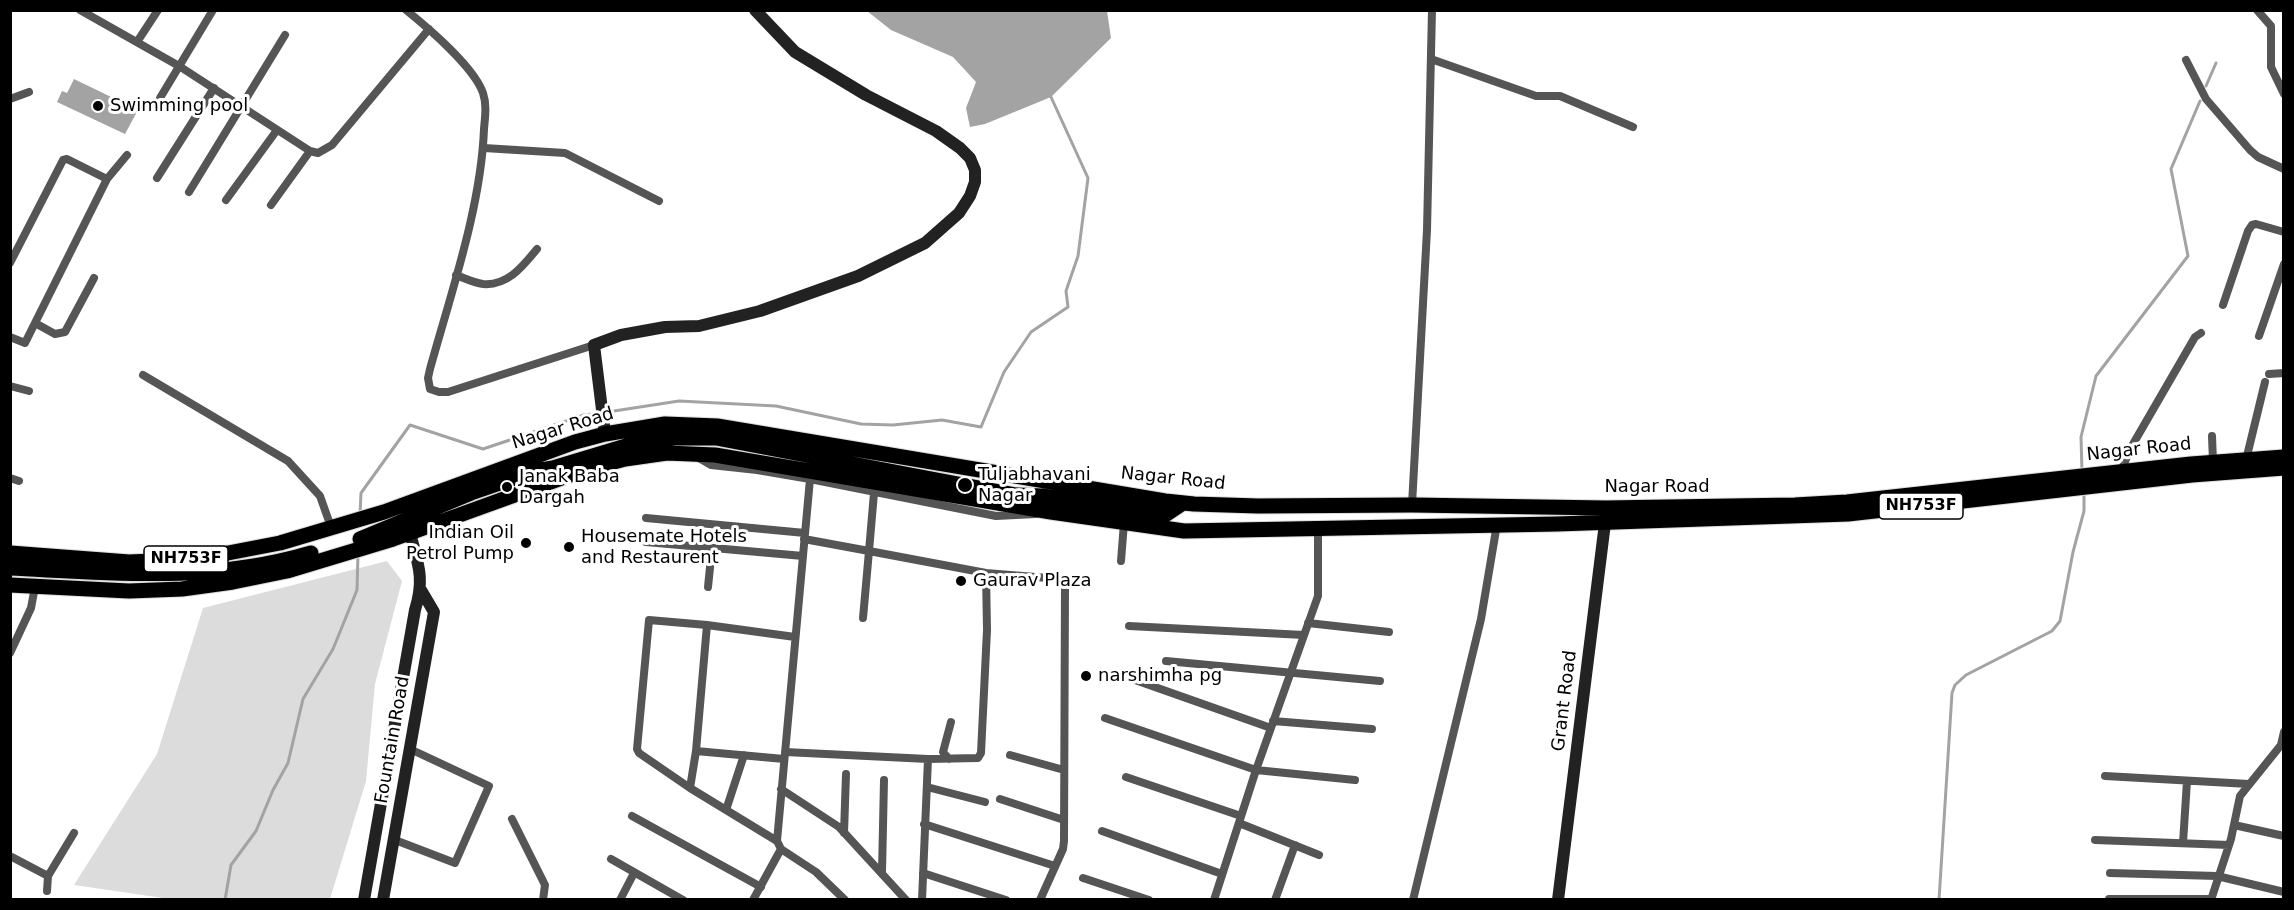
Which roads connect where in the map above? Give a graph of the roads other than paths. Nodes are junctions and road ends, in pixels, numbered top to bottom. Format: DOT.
graph roads {
  1 [pos="80,10"];
  2 [pos="158,10"];
  3 [pos="213,10"];
  4 [pos="406,10"];
  5 [pos="755,10"];
  6 [pos="1432,10"];
  7 [pos="2257,10"];
  8 [pos="429,29"];
  9 [pos="285,35"];
  10 [pos="137,42"];
  11 [pos="1431,58"];
  12 [pos="2186,60"];
  13 [pos="179,66"];
  14 [pos="214,88"];
  15 [pos="29,92"];
  16 [pos="2283,94"];
  17 [pos="160,98"];
  18 [pos="10,99"];
  19 [pos="242,106"];
  20 [pos="1633,127"];
  21 [pos="277,130"];
  22 [pos="484,148"];
  23 [pos="310,151"];
  24 [pos="127,155"];
  25 [pos="2283,169"];
  26 [pos="107,178"];
  27 [pos="157,178"];
  28 [pos="189,192"];
  29 [pos="226,200"];
  30 [pos="659,201"];
  31 [pos="271,205"];
  32 [pos="2283,232"];
  33 [pos="537,249"];
  34 [pos="10,263"];
  35 [pos="2283,264"];
  36 [pos="456,275"];
  37 [pos="94,278"];
  38 [pos="2223,305"];
  39 [pos="35,323"];
  40 [pos="2201,333"];
  41 [pos="2259,336"];
  42 [pos="10,337"];
  43 [pos="594,345"];
  44 [pos="2283,373"];
  45 [pos="143,375"];
  46 [pos="10,386"];
  47 [pos="29,391"];
  48 [pos="605,434"];
  49 [pos="2211,436"];
  50 [pos="693,454"];
  51 [pos="2283,457"];
  52 [pos="2246,460"];
  53 [pos="2213,462"];
  54 [pos="2283,468"];
  55 [pos="2121,472"];
  56 [pos="810,479"];
  57 [pos="874,493"];
  58 [pos="426,497"];
  59 [pos="1188,503"];
  60 [pos="1412,505"];
  61 [pos="1051,512"];
  62 [pos="1606,515"];
  63 [pos="646,519"];
  64 [pos="1124,523"];
  65 [pos="1497,524"];
  66 [pos="331,527"];
  67 [pos="407,527"];
  68 [pos="1318,527"];
  69 [pos="1194,531"];
  70 [pos="805,536"];
  71 [pos="646,542"];
  72 [pos="359,544"];
  73 [pos="712,548"];
  74 [pos="868,551"];
  75 [pos="10,553"];
  76 [pos="803,556"];
  77 [pos="1121,561"];
  78 [pos="10,568"];
  79 [pos="986,573"];
  80 [pos="10,585"];
  81 [pos="708,587"];
  82 [pos="421,590"];
  83 [pos="34,592"];
  84 [pos="863,618"];
  85 [pos="1308,623"];
  86 [pos="707,625"];
  87 [pos="1129,626"];
  88 [pos="1389,632"];
  89 [pos="1304,635"];
  90 [pos="795,637"];
  91 [pos="10,653"];
  92 [pos="1166,661"];
  93 [pos="1291,672"];
  94 [pos="1118,674"];
  95 [pos="1380,681"];
  96 [pos="1105,718"];
  97 [pos="951,722"];
  98 [pos="1272,725"];
  99 [pos="1372,729"];
  100 [pos="2283,737"];
  101 [pos="410,749"];
  102 [pos="696,751"];
  103 [pos="744,755"];
  104 [pos="784,755"];
  105 [pos="1010,755"];
  106 [pos="928,759"];
  107 [pos="949,759"];
  108 [pos="1064,770"];
  109 [pos="1256,770"];
  110 [pos="846,774"];
  111 [pos="2105,776"];
  112 [pos="1125,777"];
  113 [pos="884,780"];
  114 [pos="1355,780"];
  115 [pos="2187,781"];
  116 [pos="2249,784"];
  117 [pos="927,787"];
  118 [pos="690,788"];
  119 [pos="781,789"];
  120 [pos="1000,799"];
  121 [pos="985,802"];
  122 [pos="726,810"];
  123 [pos="632,816"];
  124 [pos="512,819"];
  125 [pos="1064,820"];
  126 [pos="1240,820"];
  127 [pos="924,824"];
  128 [pos="2234,825"];
  129 [pos="1102,831"];
  130 [pos="74,833"];
  131 [pos="844,833"];
  132 [pos="2283,836"];
  133 [pos="2095,840"];
  134 [pos="2184,843"];
  135 [pos="393,845"];
  136 [pos="779,845"];
  137 [pos="1295,845"];
  138 [pos="2229,845"];
  139 [pos="374,847"];
  140 [pos="1319,855"];
  141 [pos="10,856"];
  142 [pos="610,858"];
  143 [pos="1056,866"];
  144 [pos="882,872"];
  145 [pos="634,873"];
  146 [pos="923,873"];
  147 [pos="2110,873"];
  148 [pos="1222,874"];
  149 [pos="48,876"];
  150 [pos="2217,876"];
  151 [pos="1083,878"];
  152 [pos="761,887"];
  153 [pos="47,891"];
  154 [pos="2283,892"];
  155 [pos="2109,899"];
  156 [pos="2211,899"];
  157 [pos="364,900"];
  158 [pos="383,900"];
  159 [pos="543,900"];
  160 [pos="620,900"];
  161 [pos="683,900"];
  162 [pos="753,900"];
  163 [pos="845,900"];
  164 [pos="906,900"];
  165 [pos="922,900"];
  166 [pos="1006,900"];
  167 [pos="1040,900"];
  168 [pos="1149,900"];
  169 [pos="1214,900"];
  170 [pos="1275,900"];
  171 [pos="1413,900"];
  172 [pos="1558,900"];
  1 -- 10 [label="street"];
  2 -- 10 [label="street"];
  3 -- 13 [label="street"];
  4 -- 8 [label="street"];
  5 -- 43 [label="street"];
  6 -- 11 [label="street"];
  7 -- 16 [label="street"];
  8 -- 22 [label="street"];
  8 -- 23 [label="street"];
  9 -- 19 [label="street"];
  10 -- 13 [label="street"];
  11 -- 20 [label="street"];
  11 -- 60 [label="street"];
  12 -- 25 [label="street"];
  13 -- 14 [label="street"];
  13 -- 17 [label="street"];
  14 -- 19 [label="street"];
  14 -- 27 [label="street"];
  15 -- 18 [label="street"];
  19 -- 21 [label="street"];
  19 -- 28 [label="street"];
  21 -- 23 [label="street"];
  21 -- 29 [label="street"];
  22 -- 30 [label="street"];
  22 -- 36 [label="street"];
  23 -- 31 [label="street"];
  24 -- 26 [label="street"];
  26 -- 34 [label="street"];
  26 -- 39 [label="street"];
  32 -- 38 [label="street"];
  33 -- 36 [label="street"];
  35 -- 41 [label="street"];
  36 -- 43 [label="street"];
  37 -- 39 [label="street"];
  39 -- 42 [label="street"];
  40 -- 55 [label="street"];
  43 -- 48 [label="street"];
  44 -- 52 [label="street"];
  45 -- 66 [label="street"];
  46 -- 47 [label="street"];
  48 -- 58 [label="highway, Nagar Road / NH753F"];
  48 -- 59 [label="highway, Nagar Road / NH753F"];
  49 -- 53 [label="street"];
  50 -- 56 [label="street"];
  50 -- 61 [label="highway, Nagar Road / NH753F"];
  50 -- 67 [label="highway, Nagar Road / NH753F"];
  51 -- 52 [label="highway, Nagar Road / NH753F"];
  52 -- 53 [label="highway, Nagar Road / NH753F"];
  53 -- 55 [label="highway, Nagar Road / NH753F"];
  54 -- 62 [label="highway, Nagar Road / NH753F"];
  55 -- 62 [label="highway, Nagar Road / NH753F"];
  56 -- 57 [label="street"];
  56 -- 70 [label="street"];
  57 -- 61 [label="street"];
  57 -- 74 [label="street"];
  58 -- 66 [label="highway, Nagar Road / NH753F"];
  58 -- 67 [label="highway"];
  59 -- 60 [label="highway, Nagar Road / NH753F"];
  59 -- 67 [label="highway"];
  59 -- 69 [label="highway"];
  60 -- 62 [label="highway, Nagar Road / NH753F"];
  61 -- 64 [label="highway, Nagar Road / NH753F"];
  62 -- 65 [label="highway, Nagar Road / NH753F"];
  62 -- 172 [label="street, Grant Road"];
  63 -- 70 [label="street"];
  64 -- 69 [label="highway, Nagar Road / NH753F"];
  64 -- 77 [label="street"];
  65 -- 68 [label="highway, Nagar Road / NH753F"];
  65 -- 171 [label="street"];
  66 -- 75 [label="highway, Nagar Road / NH753F"];
  67 -- 72 [label="highway"];
  67 -- 82 [label="street, Fountain Road"];
  68 -- 69 [label="highway, Nagar Road / NH753F"];
  68 -- 85 [label="street"];
  70 -- 74 [label="street"];
  70 -- 76 [label="street"];
  71 -- 73 [label="street"];
  72 -- 78 [label="highway"];
  72 -- 80 [label="highway, NH753F"];
  73 -- 76 [label="street"];
  73 -- 81 [label="street"];
  74 -- 79 [label="street"];
  74 -- 84 [label="street"];
  76 -- 90 [label="street"];
  79 -- 107 [label="street"];
  79 -- 108 [label="street"];
  82 -- 101 [label="street, Fountain Road"];
  82 -- 139 [label="street, Fountain Road"];
  83 -- 91 [label="street"];
  85 -- 88 [label="street"];
  85 -- 89 [label="street"];
  86 -- 90 [label="street"];
  86 -- 102 [label="street"];
  86 -- 118 [label="street"];
  87 -- 89 [label="street"];
  89 -- 93 [label="street"];
  90 -- 104 [label="street"];
  92 -- 93 [label="street"];
  93 -- 95 [label="street"];
  93 -- 98 [label="street"];
  94 -- 98 [label="street"];
  96 -- 109 [label="street"];
  97 -- 107 [label="street"];
  98 -- 99 [label="street"];
  98 -- 109 [label="street"];
  100 -- 116 [label="street"];
  101 -- 135 [label="street, Fountain Road"];
  101 -- 135 [label="street"];
  102 -- 103 [label="street"];
  102 -- 118 [label="street"];
  103 -- 104 [label="street"];
  103 -- 122 [label="street"];
  104 -- 106 [label="street"];
  104 -- 119 [label="street"];
  105 -- 108 [label="street"];
  106 -- 107 [label="street"];
  106 -- 117 [label="street"];
  108 -- 125 [label="street"];
  109 -- 114 [label="street"];
  109 -- 126 [label="street"];
  110 -- 131 [label="street"];
  111 -- 115 [label="street"];
  112 -- 126 [label="street"];
  113 -- 144 [label="street"];
  115 -- 116 [label="street"];
  115 -- 134 [label="street"];
  116 -- 128 [label="street"];
  117 -- 121 [label="street"];
  117 -- 127 [label="street"];
  118 -- 122 [label="street"];
  119 -- 131 [label="street"];
  119 -- 136 [label="street"];
  120 -- 125 [label="street"];
  122 -- 136 [label="street"];
  123 -- 152 [label="street"];
  124 -- 159 [label="street"];
  125 -- 143 [label="street"];
  126 -- 137 [label="street"];
  126 -- 148 [label="street"];
  127 -- 143 [label="street"];
  127 -- 146 [label="street"];
  128 -- 132 [label="street"];
  128 -- 138 [label="street"];
  129 -- 148 [label="street"];
  130 -- 149 [label="street"];
  131 -- 144 [label="street"];
  133 -- 134 [label="street"];
  134 -- 138 [label="street"];
  135 -- 139 [label="street"];
  135 -- 158 [label="street, Fountain Road"];
  136 -- 152 [label="street"];
  136 -- 163 [label="street"];
  137 -- 140 [label="street"];
  137 -- 170 [label="street"];
  138 -- 150 [label="street"];
  139 -- 157 [label="street, Fountain Road"];
  141 -- 149 [label="street"];
  142 -- 145 [label="street"];
  143 -- 167 [label="street"];
  144 -- 164 [label="street"];
  145 -- 160 [label="street"];
  145 -- 161 [label="street"];
  146 -- 165 [label="street"];
  146 -- 166 [label="street"];
  147 -- 150 [label="street"];
  148 -- 169 [label="street"];
  149 -- 153 [label="street"];
  150 -- 154 [label="street"];
  150 -- 156 [label="street"];
  151 -- 168 [label="street"];
  152 -- 162 [label="street"];
  155 -- 156 [label="street"];
}
